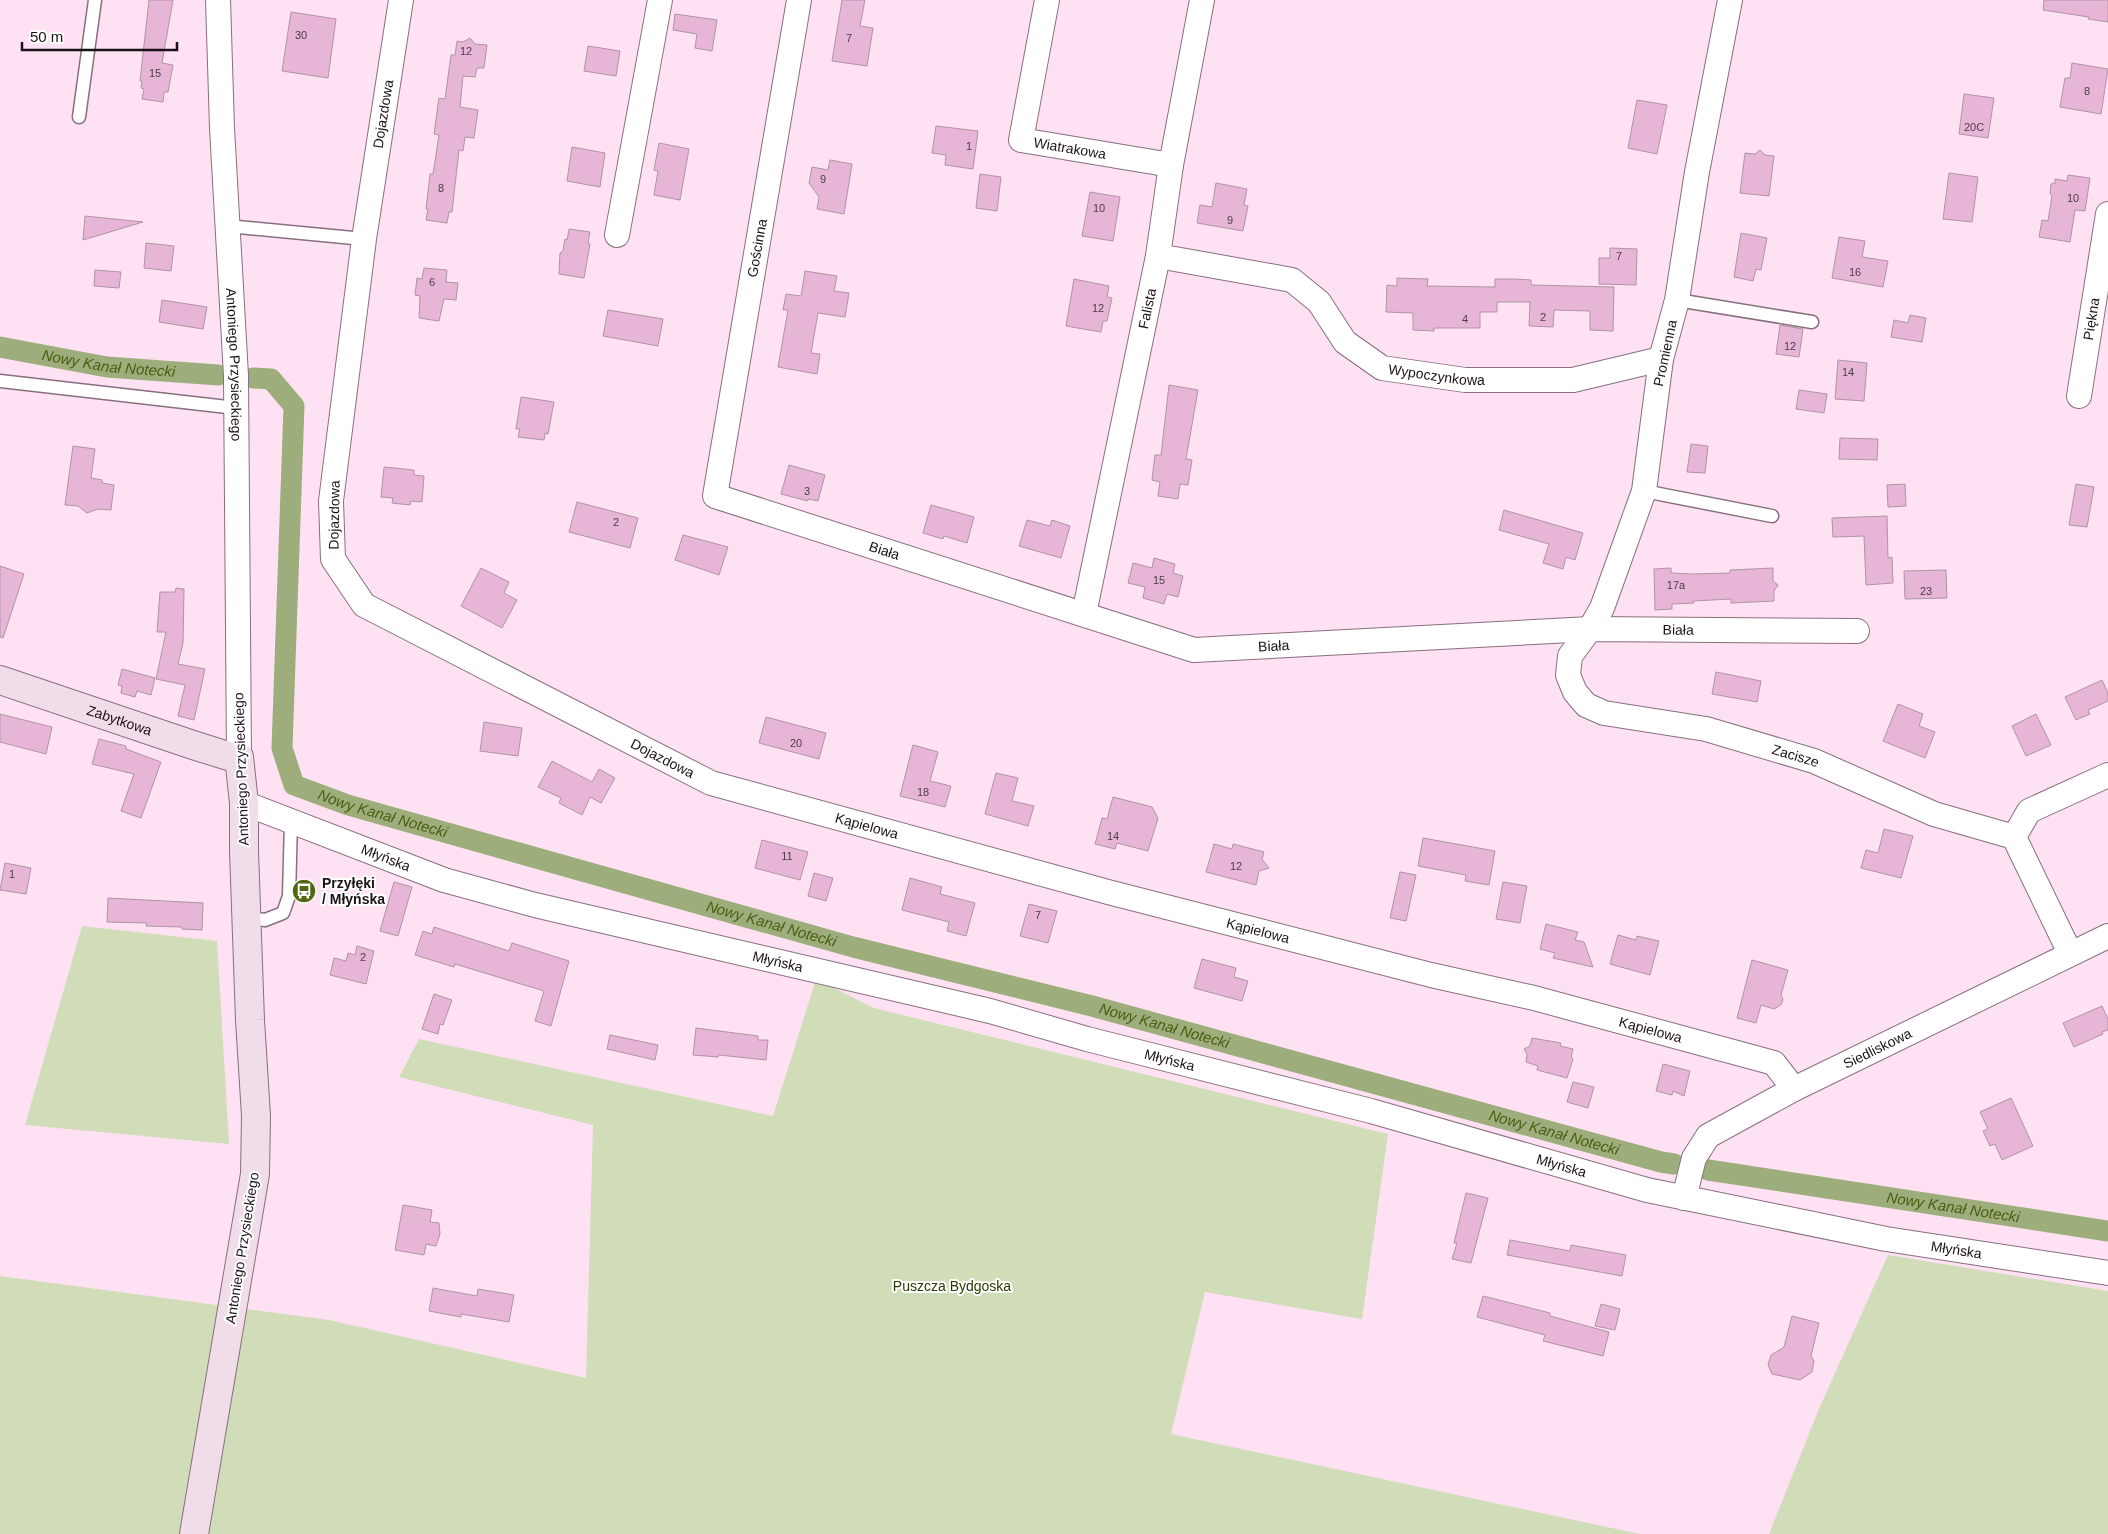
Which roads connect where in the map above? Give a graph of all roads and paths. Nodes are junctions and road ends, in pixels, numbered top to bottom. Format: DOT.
graph roads {
  1 [pos="95,0"];
  2 [pos="218,0"];
  3 [pos="401,0"];
  4 [pos="660,0"];
  5 [pos="799,0"];
  6 [pos="1047,0"];
  7 [pos="1202,0"];
  8 [pos="1730,0"];
  9 [pos="79,117"];
  10 [pos="1171,165"];
  11 [pos="2108,214"];
  12 [pos="228,226"];
  13 [pos="617,235"];
  14 [pos="364,239"];
  15 [pos="1158,256"];
  16 [pos="1677,300"];
  17 [pos="1812,322"];
  18 [pos="1662,359"];
  19 [pos="0,381"];
  20 [pos="2079,396"];
  21 [pos="236,408"];
  22 [pos="1644,491"];
  23 [pos="715,496"];
  24 [pos="1772,516"];
  25 [pos="1084,614"];
  26 [pos="1590,629"];
  27 [pos="1858,631"];
  28 [pos="0,680"];
  29 [pos="1575,692"];
  30 [pos="240,757"];
  31 [pos="2108,774"];
  32 [pos="711,783"];
  33 [pos="244,803"];
  34 [pos="292,821"];
  35 [pos="2014,837"];
  36 [pos="247,918"];
  37 [pos="2108,936"];
  38 [pos="2070,953"];
  39 [pos="1794,1089"];
  40 [pos="1684,1198"];
  41 [pos="2108,1273"];
  42 [pos="194,1534"];
  1 -- 9 [label="lane"];
  2 -- 12 [label="street, Antoniego Przysieckiego"];
  3 -- 14 [label="street, Dojazdowa"];
  4 -- 13 [label="street"];
  5 -- 23 [label="street, Gościnna"];
  6 -- 10 [label="street, Wiatrakowa"];
  7 -- 10 [label="street, Falista"];
  8 -- 16 [label="street, Promienna"];
  10 -- 15 [label="street, Falista"];
  11 -- 20 [label="street, Piękna"];
  12 -- 14 [label="lane"];
  12 -- 21 [label="street, Antoniego Przysieckiego"];
  14 -- 32 [label="street, Dojazdowa"];
  15 -- 18 [label="street, Wypoczynkowa"];
  15 -- 25 [label="street, Falista"];
  16 -- 17 [label="lane"];
  16 -- 18 [label="street, Promienna"];
  18 -- 22 [label="street, Promienna"];
  19 -- 21 [label="lane"];
  21 -- 30 [label="street, Antoniego Przysieckiego"];
  22 -- 24 [label="lane"];
  22 -- 26 [label="street, Promienna"];
  23 -- 25 [label="street, Biała"];
  25 -- 26 [label="street, Biała"];
  26 -- 27 [label="street, Biała"];
  26 -- 29 [label="street, Promienna"];
  28 -- 30 [label="street, Zabytkowa"];
  29 -- 35 [label="street, Zacisze"];
  30 -- 33 [label="street, Antoniego Przysieckiego"];
  31 -- 35 [label="street"];
  32 -- 39 [label="street, Kąpielowa"];
  33 -- 34 [label="street, Młyńska"];
  33 -- 36 [label="street, Antoniego Przysieckiego"];
  34 -- 36 [label="lane"];
  34 -- 40 [label="street, Młyńska"];
  35 -- 38 [label="street"];
  36 -- 42 [label="street, Antoniego Przysieckiego"];
  37 -- 38 [label="street, Siedliskowa"];
  38 -- 39 [label="street, Siedliskowa"];
  39 -- 40 [label="street, Siedliskowa"];
  40 -- 41 [label="street, Młyńska"];
}
